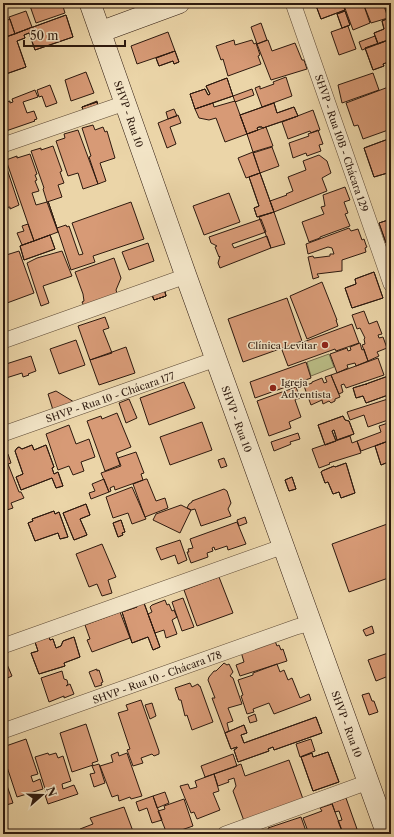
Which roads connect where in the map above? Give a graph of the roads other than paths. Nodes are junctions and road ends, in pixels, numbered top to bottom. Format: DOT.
graph roads {
  1 [pos="90,3"];
  2 [pos="179,3"];
  3 [pos="293,3"];
  4 [pos="100,32"];
  5 [pos="125,103"];
  6 [pos="3,146"];
  7 [pos="186,276"];
  8 [pos="391,284"];
  9 [pos="3,341"];
  10 [pos="216,359"];
  11 [pos="3,434"];
  12 [pos="284,546"];
  13 [pos="311,623"];
  14 [pos="3,646"];
  15 [pos="3,730"];
  16 [pos="368,782"];
  17 [pos="225,834"];
  18 [pos="387,834"];
  1 -- 4 [label="street, SHVP - Rua 10"];
  2 -- 4 [label="street"];
  3 -- 8 [label="street, SHVP - Rua 10B - Chácara 129"];
  4 -- 5 [label="street, SHVP - Rua 10"];
  5 -- 6 [label="street"];
  5 -- 7 [label="street, SHVP - Rua 10"];
  7 -- 9 [label="street"];
  7 -- 10 [label="street, SHVP - Rua 10"];
  10 -- 11 [label="street, SHVP - Rua 10 - Chácara 177"];
  10 -- 12 [label="street, SHVP - Rua 10"];
  12 -- 13 [label="street, SHVP - Rua 10"];
  12 -- 14 [label="street"];
  13 -- 15 [label="street, SHVP - Rua 10 - Chácara 178"];
  13 -- 16 [label="street, SHVP - Rua 10"];
  16 -- 17 [label="street"];
  16 -- 18 [label="street, SHVP - Rua 10"];
}
